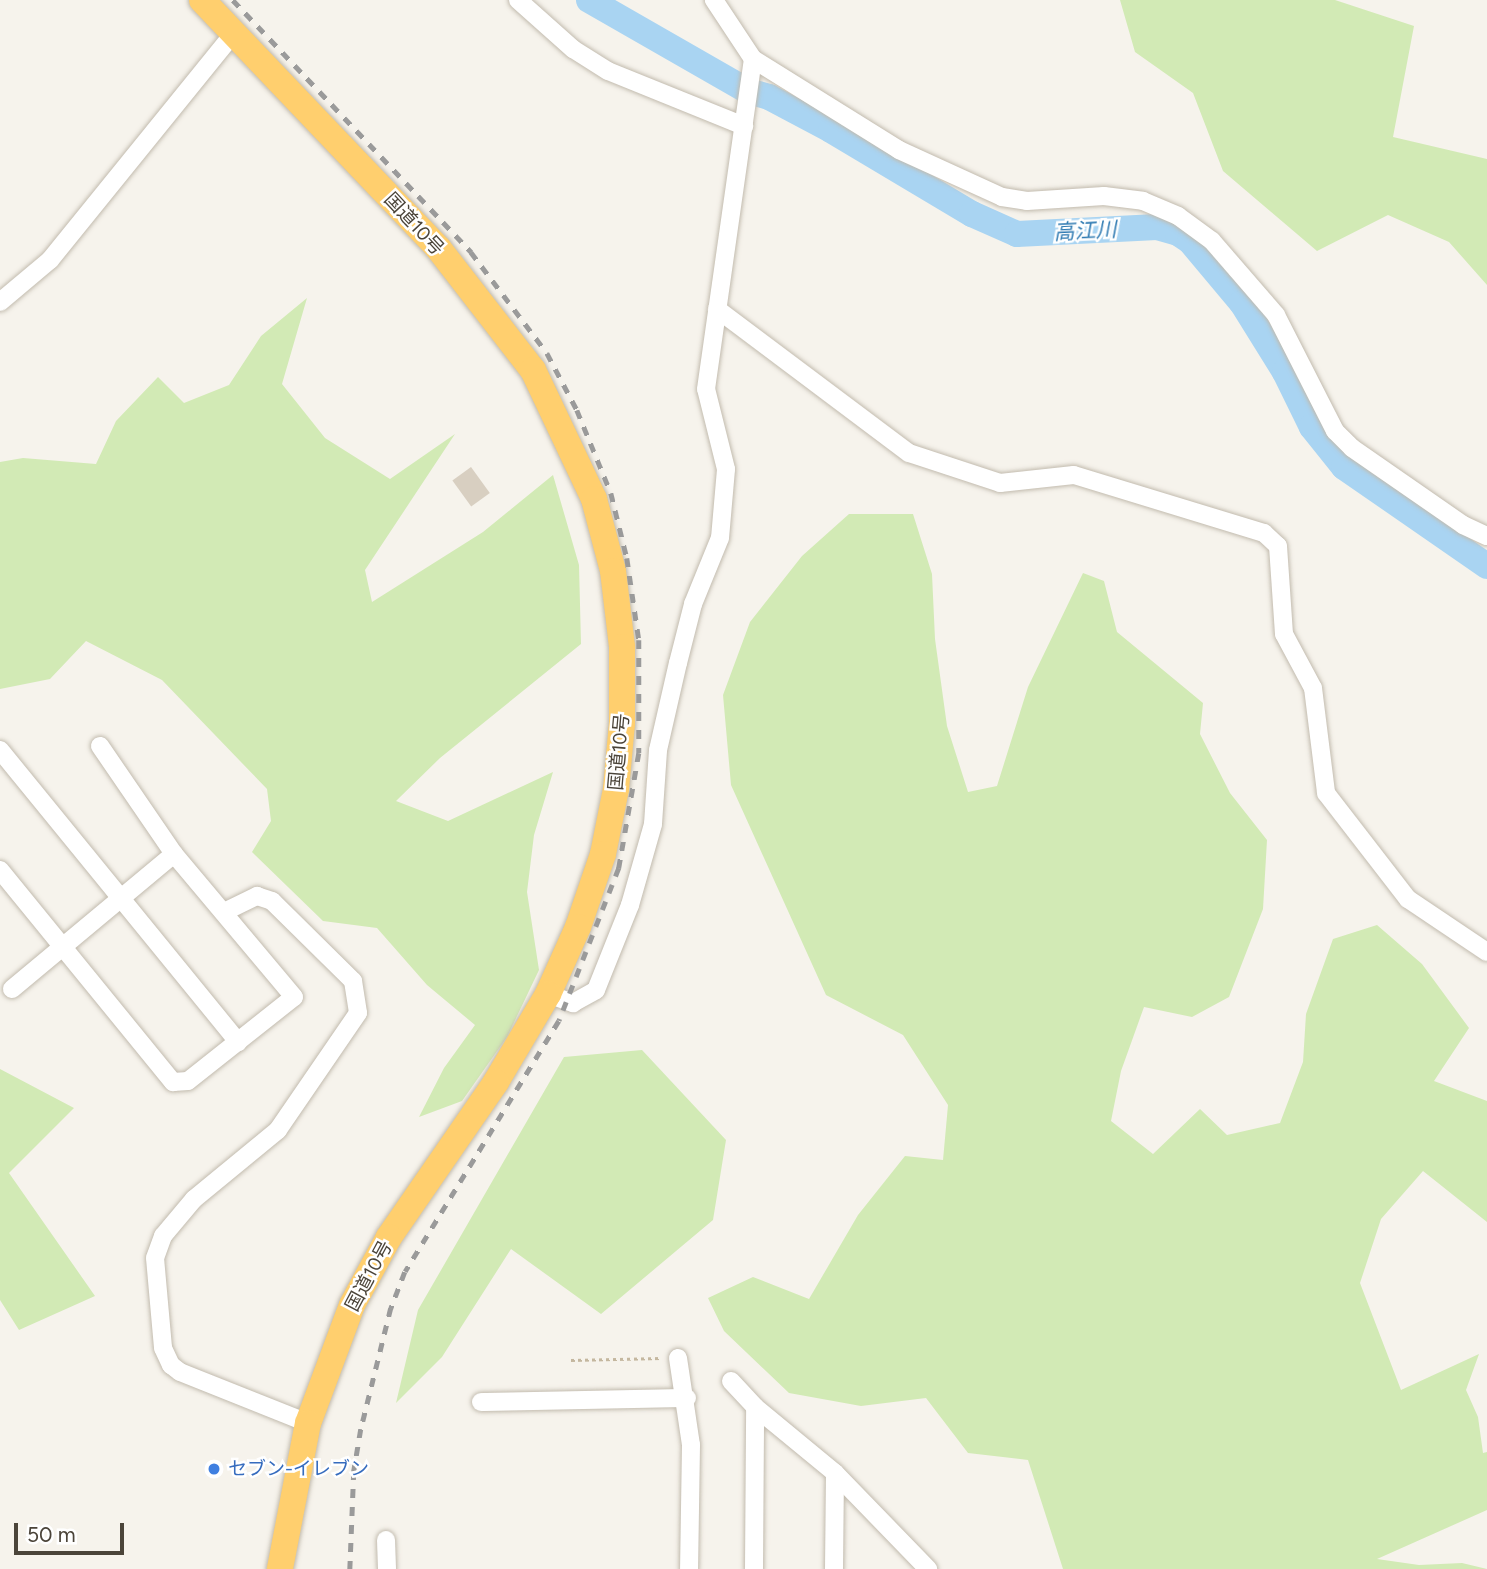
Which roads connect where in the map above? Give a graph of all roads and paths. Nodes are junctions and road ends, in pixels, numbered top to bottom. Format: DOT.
graph roads {
  1 [pos="202,0"];
  2 [pos="518,0"];
  3 [pos="715,0"];
  4 [pos="233,33"];
  5 [pos="753,59"];
  6 [pos="744,126"];
  7 [pos="0,302"];
  8 [pos="717,309"];
  9 [pos="1487,536"];
  10 [pos="100,746"];
  11 [pos="0,750"];
  12 [pos="7,772"];
  13 [pos="174,854"];
  14 [pos="0,870"];
  15 [pos="121,898"];
  16 [pos="224,912"];
  17 [pos="62,947"];
  18 [pos="1487,952"];
  19 [pos="12,989"];
  20 [pos="548,994"];
  21 [pos="238,1042"];
  22 [pos="678,1358"];
  23 [pos="571,1360"];
  24 [pos="731,1381"];
  25 [pos="687,1398"];
  26 [pos="481,1402"];
  27 [pos="755,1407"];
  28 [pos="308,1423"];
  29 [pos="835,1473"];
  30 [pos="386,1540"];
  31 [pos="280,1569"];
  32 [pos="387,1569"];
  33 [pos="689,1569"];
  34 [pos="754,1569"];
  35 [pos="834,1569"];
  36 [pos="928,1569"];
  1 -- 4 [label="highway, 国道10号"];
  2 -- 6 [label="street"];
  3 -- 5 [label="street"];
  4 -- 7 [label="street"];
  4 -- 20 [label="highway, 国道10号"];
  5 -- 6 [label="street"];
  5 -- 9 [label="street"];
  6 -- 8 [label="street"];
  8 -- 18 [label="street"];
  8 -- 20 [label="street"];
  10 -- 13 [label="street"];
  11 -- 12 [label="street"];
  12 -- 15 [label="street"];
  13 -- 15 [label="street"];
  13 -- 16 [label="street"];
  14 -- 17 [label="street"];
  15 -- 17 [label="street"];
  15 -- 21 [label="street"];
  16 -- 21 [label="street"];
  16 -- 28 [label="street"];
  17 -- 19 [label="street"];
  17 -- 21 [label="street"];
  20 -- 28 [label="highway, 国道10号"];
  22 -- 23 [label="path"];
  22 -- 25 [label="street"];
  24 -- 27 [label="street"];
  25 -- 26 [label="street"];
  25 -- 33 [label="street"];
  27 -- 29 [label="street"];
  27 -- 34 [label="street"];
  28 -- 31 [label="highway, 国道10号"];
  29 -- 35 [label="street"];
  29 -- 36 [label="street"];
  30 -- 32 [label="street"];
}
